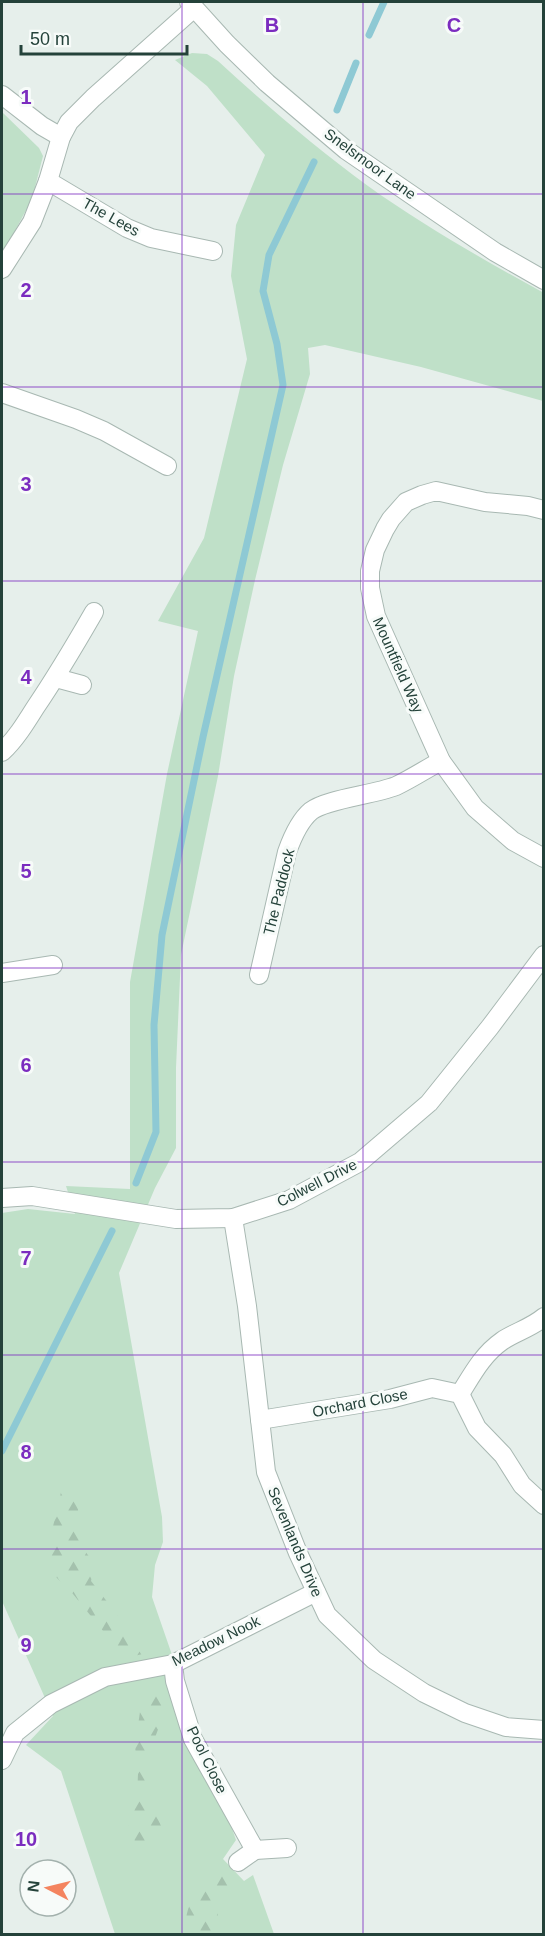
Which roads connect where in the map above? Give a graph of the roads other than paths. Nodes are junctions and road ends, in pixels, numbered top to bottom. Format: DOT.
graph roads {
  1 [pos="191,5"];
  2 [pos="2,94"];
  3 [pos="61,137"];
  4 [pos="48,181"];
  5 [pos="213,251"];
  6 [pos="2,269"];
  7 [pos="543,280"];
  8 [pos="2,393"];
  9 [pos="167,466"];
  10 [pos="543,510"];
  11 [pos="93,612"];
  12 [pos="56,678"];
  13 [pos="82,685"];
  14 [pos="2,752"];
  15 [pos="441,761"];
  16 [pos="543,858"];
  17 [pos="543,955"];
  18 [pos="53,965"];
  19 [pos="2,973"];
  20 [pos="259,975"];
  21 [pos="2,1198"];
  22 [pos="233,1218"];
  23 [pos="540,1327"];
  24 [pos="460,1395"];
  25 [pos="260,1420"];
  26 [pos="543,1505"];
  27 [pos="316,1592"];
  28 [pos="173,1664"];
  29 [pos="543,1730"];
  30 [pos="2,1760"];
  31 [pos="287,1848"];
  32 [pos="255,1850"];
  33 [pos="238,1862"];
  1 -- 3 [label="street"];
  1 -- 7 [label="street, Snelsmoor Lane"];
  2 -- 3 [label="street"];
  3 -- 4 [label="street"];
  4 -- 5 [label="street, The Lees"];
  4 -- 6 [label="street"];
  8 -- 9 [label="street"];
  10 -- 15 [label="street, Mountfield Way"];
  11 -- 12 [label="street"];
  12 -- 13 [label="street"];
  12 -- 14 [label="street"];
  15 -- 16 [label="street, Mountfield Way"];
  15 -- 20 [label="street, The Paddock"];
  17 -- 22 [label="street, Colwell Drive"];
  18 -- 19 [label="street"];
  21 -- 22 [label="street, Colwell Drive"];
  22 -- 25 [label="street, Sevenlands Drive"];
  23 -- 24 [label="street"];
  24 -- 25 [label="street, Orchard Close"];
  24 -- 26 [label="street"];
  25 -- 27 [label="street, Sevenlands Drive"];
  27 -- 28 [label="street, Meadow Nook"];
  27 -- 29 [label="street, Sevenlands Drive"];
  28 -- 30 [label="street, Meadow Nook"];
  28 -- 32 [label="street, Pool Close"];
  31 -- 32 [label="street"];
  32 -- 33 [label="street"];
}
